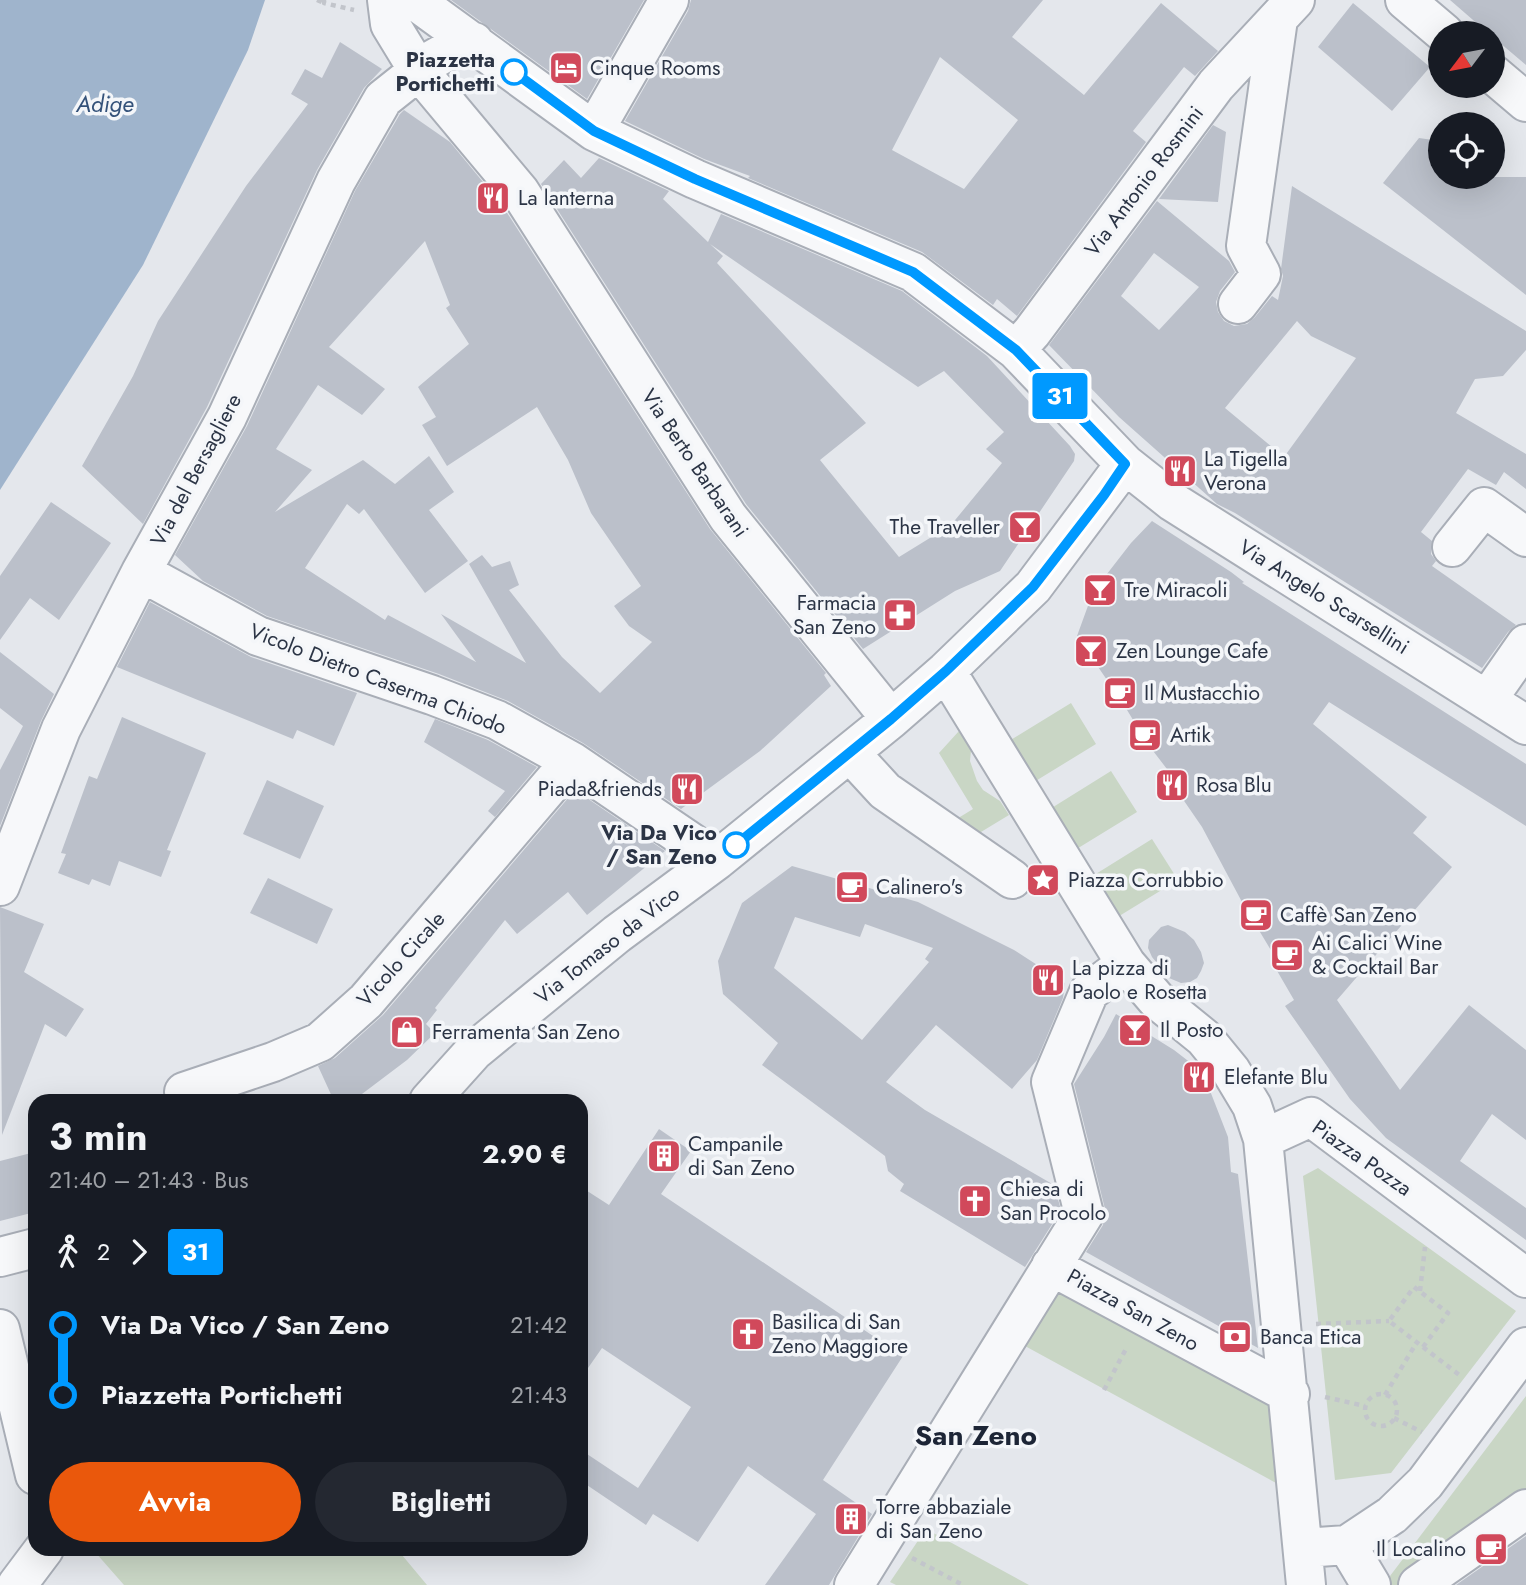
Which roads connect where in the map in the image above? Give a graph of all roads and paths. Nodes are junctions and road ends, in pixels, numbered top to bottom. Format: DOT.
graph roads {
  1 [pos="317,0"];
  2 [pos="387,0"];
  3 [pos="414,0"];
  4 [pos="669,0"];
  5 [pos="1405,0"];
  6 [pos="324,1"];
  7 [pos="335,4"];
  8 [pos="1287,9"];
  9 [pos="1430,21"];
  10 [pos="474,42"];
  11 [pos="418,70"];
  12 [pos="1505,84"];
  13 [pos="1526,102"];
  14 [pos="594,131"];
  15 [pos="1238,304"];
  16 [pos="1016,350"];
  17 [pos="1125,464"];
  18 [pos="1526,537"];
  19 [pos="1452,547"];
  20 [pos="141,572"];
  21 [pos="1526,644"];
  22 [pos="946,671"];
  23 [pos="1487,701"];
  24 [pos="891,719"];
  25 [pos="1526,725"];
  26 [pos="850,753"];
  27 [pos="571,761"];
  28 [pos="717,860"];
  29 [pos="1012,879"];
  30 [pos="0,886"];
  31 [pos="1126,964"];
  32 [pos="184,1092"];
  33 [pos="435,1094"];
  34 [pos="1263,1139"];
  35 [pos="1426,1238"];
  36 [pos="28,1250"];
  37 [pos="0,1257"];
  38 [pos="1047,1272"];
  39 [pos="1526,1278"];
  40 [pos="1420,1291"];
  41 [pos="1143,1317"];
  42 [pos="1389,1321"];
  43 [pos="1311,1325"];
  44 [pos="0,1329"];
  45 [pos="1417,1342"];
  46 [pos="1423,1347"];
  47 [pos="1526,1347"];
  48 [pos="1468,1381"];
  49 [pos="1104,1390"];
  50 [pos="1304,1395"];
  51 [pos="1385,1395"];
  52 [pos="1365,1406"];
  53 [pos="1394,1418"];
  54 [pos="1426,1434"];
  55 [pos="28,1446"];
  56 [pos="1526,1508"];
  57 [pos="1347,1545"];
  58 [pos="39,1556"];
  59 [pos="908,1556"];
  60 [pos="1305,1567"];
  61 [pos="865,1583"];
  62 [pos="17,1585"];
  63 [pos="962,1585"];
  64 [pos="1371,1585"];
  65 [pos="1418,1585"];
  1 -- 6 [label="path"];
  2 -- 11 [label="street"];
  3 -- 10 [label="street"];
  4 -- 14 [label="street"];
  5 -- 9 [label="street"];
  6 -- 7 [label="path"];
  8 -- 15 [label="street, Via Antonio Rosmini"];
  8 -- 16 [label="street, Via Antonio Rosmini"];
  10 -- 11 [label="street"];
  10 -- 14 [label="street"];
  11 -- 20 [label="street, Via del Bersagliere"];
  11 -- 24 [label="street, Via Berto Barbarani"];
  12 -- 13 [label="street"];
  14 -- 16 [label="street, Via Angelo Scarsellini"];
  16 -- 17 [label="street, Via Angelo Scarsellini"];
  17 -- 22 [label="street"];
  17 -- 23 [label="street, Via Angelo Scarsellini"];
  18 -- 19 [label="street"];
  20 -- 27 [label="street, Vicolo Dietro Caserma Chiodo"];
  20 -- 30 [label="street, Via del Bersagliere"];
  21 -- 23 [label="street"];
  22 -- 24 [label="street"];
  22 -- 31 [label="street"];
  23 -- 25 [label="street, Via Angelo Scarsellini"];
  24 -- 26 [label="street, Via Tomaso da Vico"];
  26 -- 28 [label="street, Via Tomaso da Vico"];
  26 -- 29 [label="street"];
  27 -- 28 [label="street, Vicolo Dietro Caserma Chiodo"];
  27 -- 32 [label="street, Vicolo Cicale"];
  28 -- 33 [label="street, Via Tomaso da Vico"];
  31 -- 34 [label="street"];
  31 -- 38 [label="street"];
  34 -- 39 [label="street, Piazza Pozza"];
  34 -- 50 [label="street"];
  35 -- 40 [label="path"];
  36 -- 37 [label="street"];
  38 -- 41 [label="street, Piazza San Zeno"];
  38 -- 61 [label="street, Piazza San Zeno"];
  40 -- 42 [label="path"];
  40 -- 46 [label="path"];
  41 -- 49 [label="path"];
  41 -- 50 [label="street, Piazza San Zeno"];
  42 -- 43 [label="path"];
  42 -- 45 [label="path"];
  44 -- 55 [label="street"];
  45 -- 46 [label="path"];
  45 -- 51 [label="path"];
  46 -- 48 [label="path"];
  47 -- 57 [label="street"];
  50 -- 52 [label="path"];
  50 -- 60 [label="street"];
  51 -- 52 [label="path"];
  51 -- 53 [label="path"];
  52 -- 53 [label="path"];
  53 -- 54 [label="path"];
  56 -- 65 [label="street"];
  57 -- 60 [label="street"];
  57 -- 64 [label="street"];
  58 -- 62 [label="street"];
  59 -- 63 [label="path"];
}
